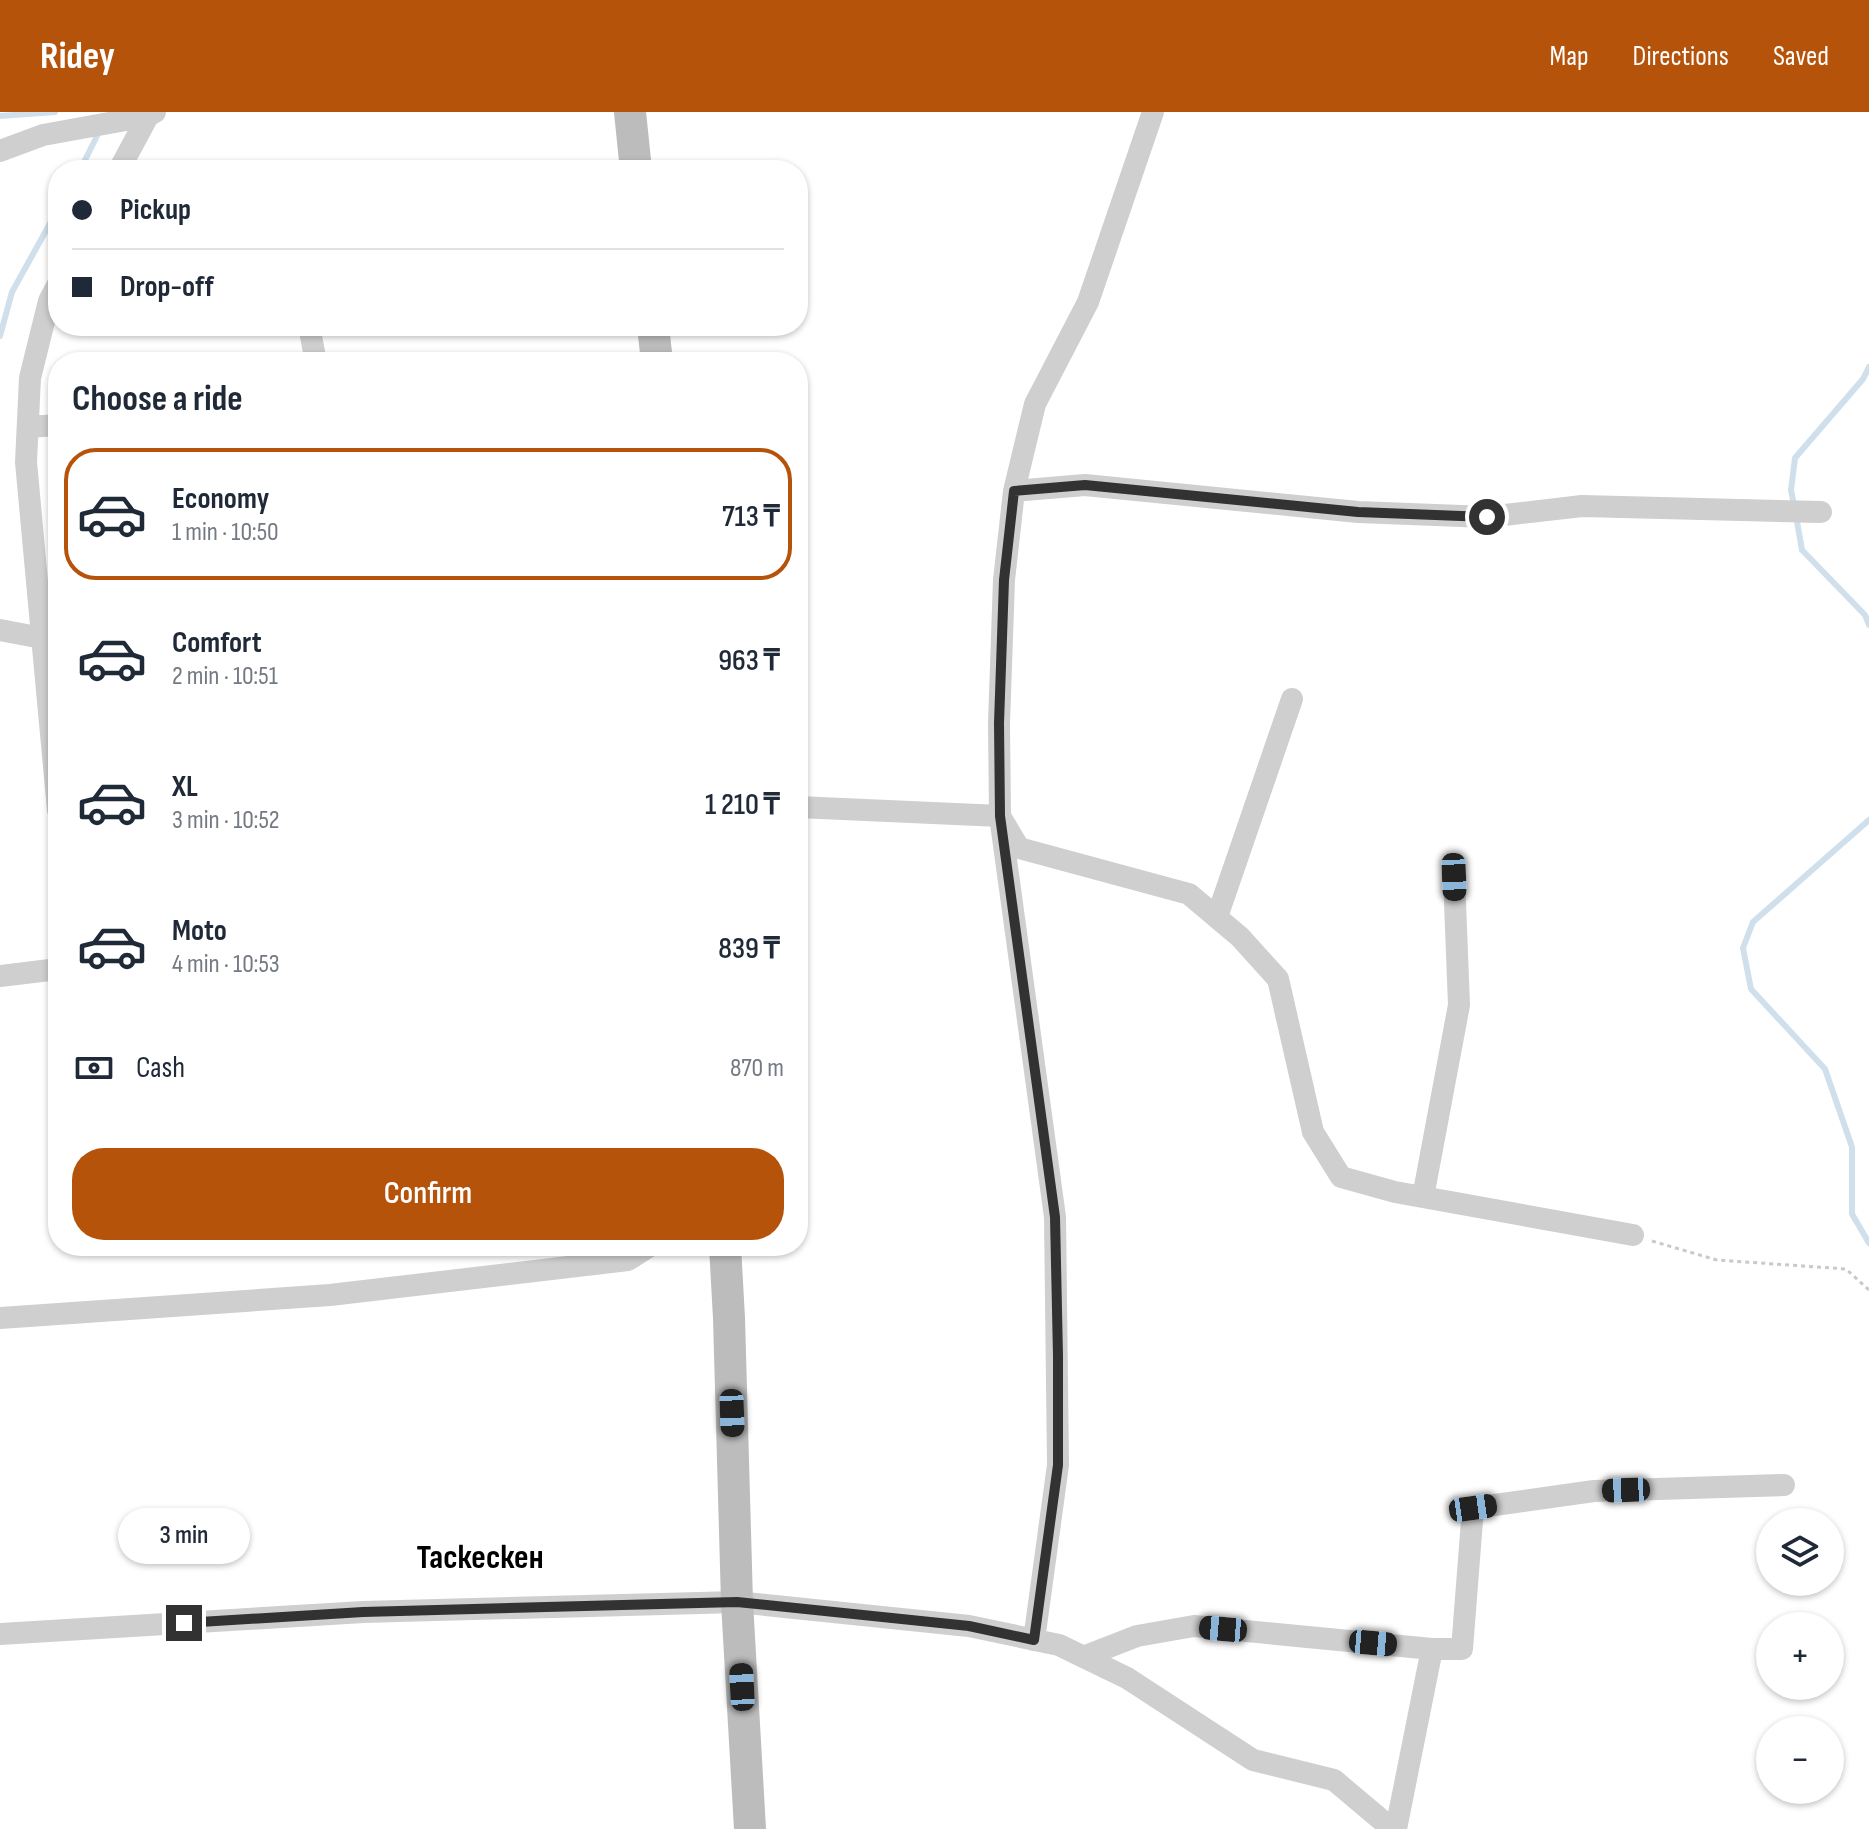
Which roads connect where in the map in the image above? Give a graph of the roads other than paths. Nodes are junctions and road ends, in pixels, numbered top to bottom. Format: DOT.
graph roads {
  1 [pos="630,112"];
  2 [pos="1153,112"];
  3 [pos="152,114"];
  4 [pos="0,151"];
  5 [pos="125,160"];
  6 [pos="635,160"];
  7 [pos="48,305"];
  8 [pos="48,426"];
  9 [pos="28,427"];
  10 [pos="1014,491"];
  11 [pos="1821,512"];
  12 [pos="0,630"];
  13 [pos="42,638"];
  14 [pos="1292,699"];
  15 [pos="48,702"];
  16 [pos="808,807"];
  17 [pos="1000,816"];
  18 [pos="1454,877"];
  19 [pos="1217,917"];
  20 [pos="48,970"];
  21 [pos="0,976"];
  22 [pos="1423,1197"];
  23 [pos="1633,1235"];
  24 [pos="634,1256"];
  25 [pos="726,1256"];
  26 [pos="0,1318"];
  27 [pos="1784,1485"];
  28 [pos="737,1602"];
  29 [pos="0,1634"];
  30 [pos="1034,1640"];
  31 [pos="1432,1649"];
  32 [pos="1083,1657"];
  33 [pos="750,1829"];
  34 [pos="1394,1829"];
  1 -- 6 [label="main road"];
  2 -- 10 [label="street"];
  3 -- 4 [label="street"];
  3 -- 5 [label="street"];
  7 -- 9 [label="street"];
  8 -- 9 [label="street"];
  9 -- 13 [label="street"];
  10 -- 11 [label="street"];
  10 -- 17 [label="street"];
  12 -- 13 [label="street"];
  13 -- 15 [label="street"];
  14 -- 19 [label="street"];
  16 -- 17 [label="street"];
  17 -- 19 [label="street"];
  17 -- 30 [label="street"];
  18 -- 22 [label="street"];
  19 -- 22 [label="street"];
  20 -- 21 [label="street"];
  22 -- 23 [label="street"];
  24 -- 26 [label="street"];
  25 -- 28 [label="main road"];
  27 -- 31 [label="street"];
  28 -- 29 [label="street"];
  28 -- 30 [label="street"];
  28 -- 33 [label="main road"];
  30 -- 32 [label="street"];
  31 -- 32 [label="street"];
  31 -- 34 [label="street"];
  32 -- 34 [label="street"];
}
